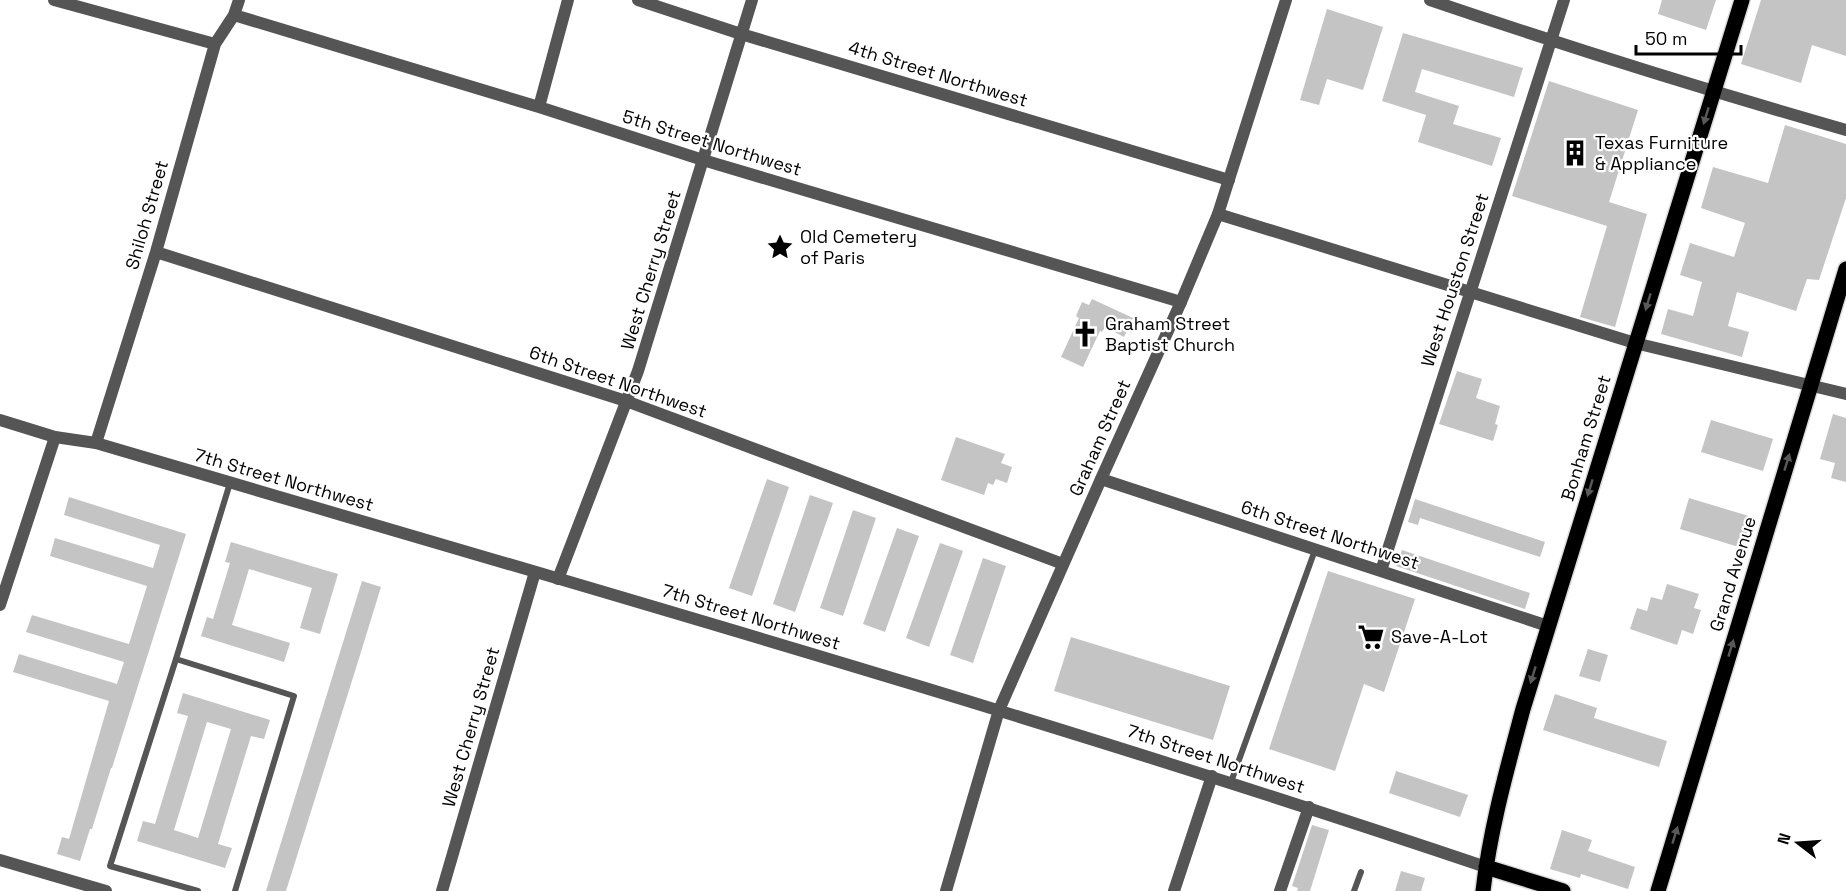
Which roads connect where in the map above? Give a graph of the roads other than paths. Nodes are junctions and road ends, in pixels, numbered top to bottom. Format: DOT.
graph roads {
  1 [pos="54,0"];
  2 [pos="239,0"];
  3 [pos="568,0"];
  4 [pos="638,0"];
  5 [pos="752,0"];
  6 [pos="1286,0"];
  7 [pos="1430,0"];
  8 [pos="1564,0"];
  9 [pos="1742,0"];
  10 [pos="234,15"];
  11 [pos="741,34"];
  12 [pos="1550,41"];
  13 [pos="215,44"];
  14 [pos="1714,92"];
  15 [pos="539,107"];
  16 [pos="1846,130"];
  17 [pos="703,159"];
  18 [pos="1229,180"];
  19 [pos="1218,214"];
  20 [pos="156,252"];
  21 [pos="1846,268"];
  22 [pos="1470,292"];
  23 [pos="1181,302"];
  24 [pos="1635,343"];
  25 [pos="1810,386"];
  26 [pos="1846,394"];
  27 [pos="626,401"];
  28 [pos="0,420"];
  29 [pos="55,436"];
  30 [pos="96,443"];
  31 [pos="1101,478"];
  32 [pos="230,483"];
  33 [pos="1315,549"];
  34 [pos="1063,564"];
  35 [pos="1381,571"];
  36 [pos="536,572"];
  37 [pos="558,579"];
  38 [pos="0,605"];
  39 [pos="1548,626"];
  40 [pos="176,659"];
  41 [pos="999,710"];
  42 [pos="1212,776"];
  43 [pos="1231,782"];
  44 [pos="1309,807"];
  45 [pos="0,860"];
  46 [pos="1486,867"];
  47 [pos="1361,872"];
  48 [pos="106,891"];
  49 [pos="198,891"];
  50 [pos="235,891"];
  51 [pos="442,891"];
  52 [pos="946,891"];
  53 [pos="1174,891"];
  54 [pos="1280,891"];
  55 [pos="1354,891"];
  56 [pos="1483,891"];
  57 [pos="1563,891"];
  58 [pos="1658,891"];
  1 -- 13 [label="street"];
  2 -- 10 [label="street, Shiloh Street"];
  3 -- 15 [label="street"];
  4 -- 11 [label="street, 4th Street Northwest"];
  5 -- 11 [label="street, West Cherry Street"];
  6 -- 18 [label="street, Graham Street"];
  7 -- 12 [label="street"];
  8 -- 12 [label="street, West Houston Street"];
  9 -- 14 [label="main road, Bonham Street"];
  10 -- 13 [label="street, Shiloh Street"];
  10 -- 15 [label="street, 5th Street Northwest"];
  11 -- 17 [label="street, West Cherry Street"];
  11 -- 18 [label="street, 4th Street Northwest"];
  12 -- 14 [label="street"];
  12 -- 22 [label="street, West Houston Street"];
  13 -- 20 [label="street, Shiloh Street"];
  14 -- 16 [label="street"];
  14 -- 24 [label="main road, Bonham Street, one-way"];
  15 -- 17 [label="street, 5th Street Northwest"];
  17 -- 23 [label="street, 5th Street Northwest"];
  17 -- 27 [label="street, West Cherry Street"];
  18 -- 19 [label="street, Graham Street"];
  19 -- 22 [label="street"];
  19 -- 23 [label="street, Graham Street"];
  20 -- 27 [label="street, 6th Street Northwest"];
  20 -- 30 [label="street, Shiloh Street"];
  21 -- 25 [label="main road, Grand Avenue"];
  22 -- 24 [label="street"];
  22 -- 35 [label="street, West Houston Street"];
  23 -- 31 [label="street, Graham Street"];
  24 -- 25 [label="street"];
  24 -- 39 [label="main road, Bonham Street, one-way"];
  25 -- 26 [label="street"];
  58 -- 25 [label="main road, Grand Avenue, one-way"];
  27 -- 34 [label="street, 6th Street Northwest"];
  27 -- 37 [label="street, West Cherry Street"];
  28 -- 29 [label="street, 7th Street Northwest"];
  29 -- 30 [label="street, 7th Street Northwest"];
  29 -- 38 [label="street"];
  30 -- 32 [label="street, 7th Street Northwest"];
  31 -- 33 [label="street, 6th Street Northwest"];
  31 -- 34 [label="street, Graham Street"];
  32 -- 36 [label="street, 7th Street Northwest"];
  32 -- 40 [label="lane"];
  33 -- 35 [label="street, 6th Street Northwest"];
  33 -- 43 [label="lane"];
  34 -- 41 [label="street, Graham Street"];
  35 -- 39 [label="street, 6th Street Northwest"];
  36 -- 37 [label="street, 7th Street Northwest"];
  36 -- 51 [label="street, West Cherry Street"];
  37 -- 41 [label="street, 7th Street Northwest"];
  39 -- 46 [label="main road, Bonham Street, one-way"];
  40 -- 49 [label="lane"];
  40 -- 50 [label="lane"];
  41 -- 42 [label="street, 7th Street Northwest"];
  41 -- 52 [label="street, Graham Street"];
  42 -- 43 [label="street, 7th Street Northwest"];
  42 -- 53 [label="street"];
  43 -- 44 [label="street, 7th Street Northwest"];
  44 -- 46 [label="street, 7th Street Northwest"];
  44 -- 54 [label="street"];
  45 -- 48 [label="street"];
  46 -- 56 [label="main road, Bonham Street"];
  46 -- 57 [label="main road"];
  47 -- 55 [label="lane"];
}
